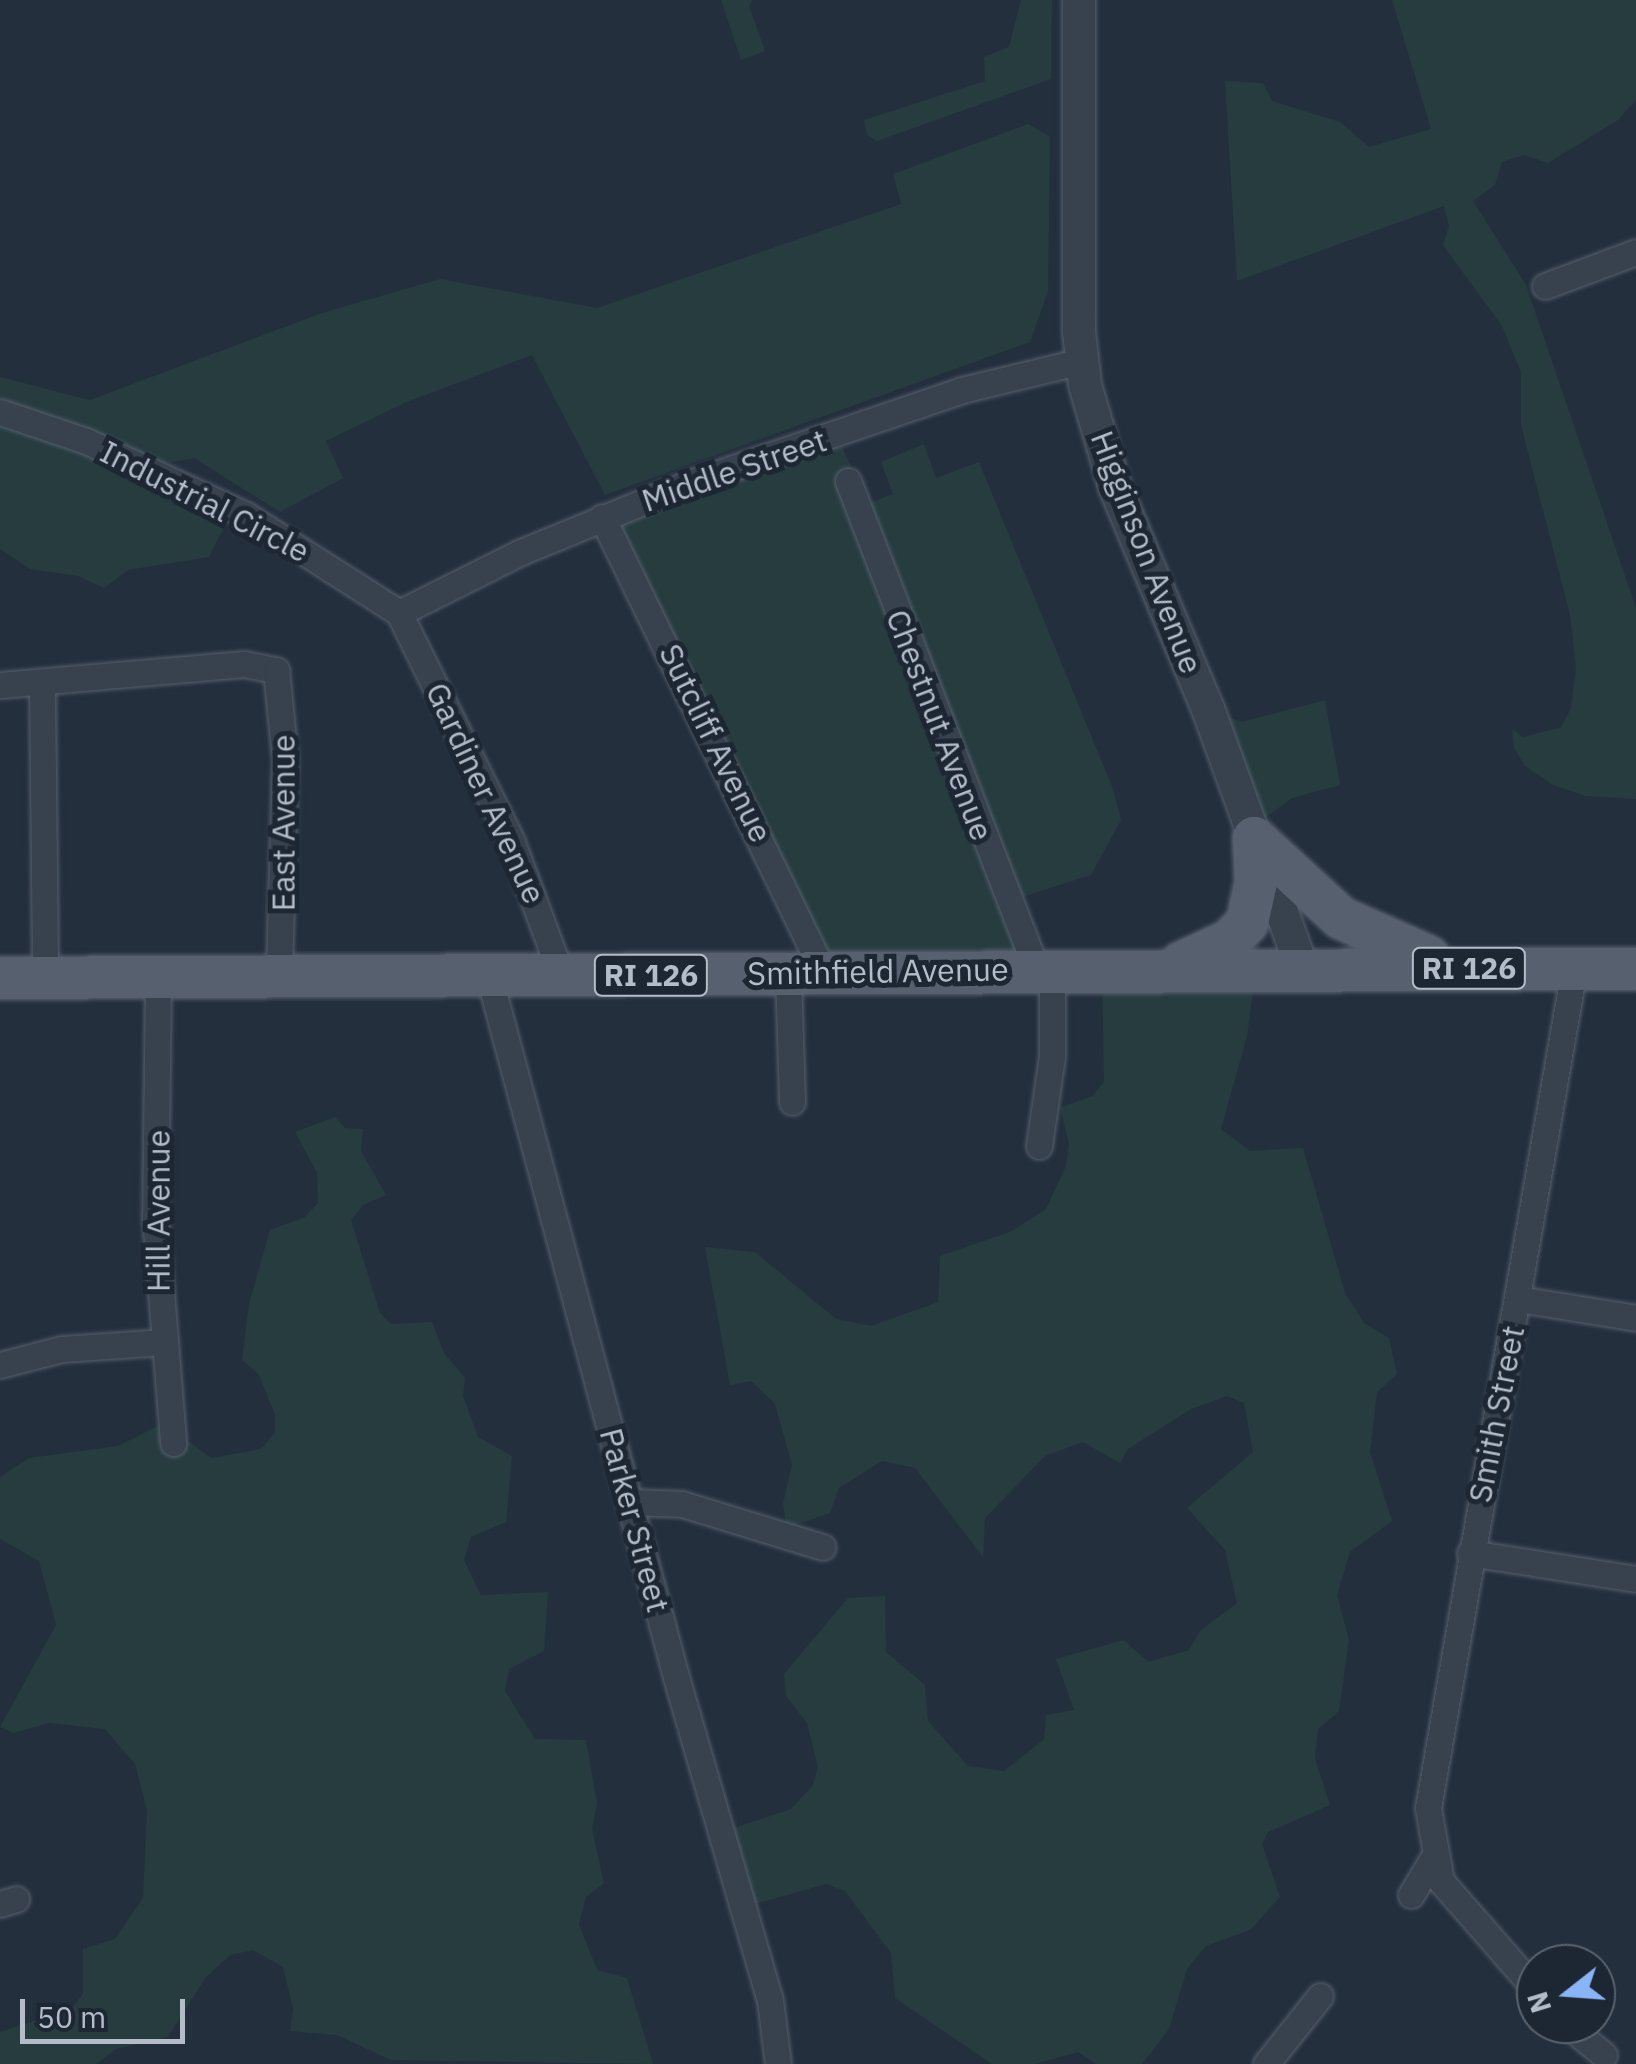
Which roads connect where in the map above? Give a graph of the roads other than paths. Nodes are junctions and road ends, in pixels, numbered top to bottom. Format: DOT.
graph roads {
  1 [pos="1079,0"];
  2 [pos="1636,252"];
  3 [pos="1545,286"];
  4 [pos="1082,361"];
  5 [pos="0,412"];
  6 [pos="848,481"];
  7 [pos="602,517"];
  8 [pos="399,613"];
  9 [pos="42,682"];
  10 [pos="0,685"];
  11 [pos="1254,838"];
  12 [pos="1302,967"];
  13 [pos="1044,968"];
  14 [pos="1164,968"];
  15 [pos="1463,968"];
  16 [pos="1636,969"];
  17 [pos="1574,970"];
  18 [pos="806,972"];
  19 [pos="488,976"];
  20 [pos="280,977"];
  21 [pos="562,977"];
  22 [pos="0,978"];
  23 [pos="45,978"];
  24 [pos="158,980"];
  25 [pos="792,1102"];
  26 [pos="1039,1146"];
  27 [pos="1518,1299"];
  28 [pos="1636,1318"];
  29 [pos="165,1342"];
  30 [pos="0,1366"];
  31 [pos="172,1442"];
  32 [pos="631,1502"];
  33 [pos="823,1546"];
  34 [pos="1470,1553"];
  35 [pos="1636,1580"];
  36 [pos="1433,1858"];
  37 [pos="1411,1895"];
  38 [pos="1516,1968"];
  39 [pos="1320,1996"];
  40 [pos="1591,2044"];
  41 [pos="1604,2055"];
  42 [pos="778,2064"];
  43 [pos="1266,2064"];
  1 -- 4 [label="street, Higginson Avenue"];
  2 -- 3 [label="street"];
  4 -- 7 [label="street, Middle Street"];
  4 -- 11 [label="street, Higginson Avenue"];
  5 -- 8 [label="street, Industrial Circle"];
  6 -- 13 [label="street, Chestnut Avenue"];
  7 -- 8 [label="street, Middle Street"];
  7 -- 18 [label="street, Sutcliff Avenue"];
  8 -- 21 [label="street, Gardiner Avenue"];
  9 -- 10 [label="street"];
  9 -- 20 [label="street, East Avenue"];
  9 -- 23 [label="street"];
  11 -- 12 [label="street, Higginson Avenue"];
  11 -- 14 [label="main road"];
  11 -- 15 [label="main road"];
  12 -- 14 [label="main road, Smithfield Avenue / RI 126"];
  12 -- 15 [label="main road, Smithfield Avenue / RI 126"];
  13 -- 14 [label="main road, Smithfield Avenue / RI 126"];
  13 -- 18 [label="main road, Smithfield Avenue / RI 126"];
  13 -- 26 [label="street"];
  15 -- 17 [label="main road, Smithfield Avenue / RI 126"];
  16 -- 17 [label="main road, Smithfield Avenue / RI 126"];
  17 -- 27 [label="street, Smith Street"];
  18 -- 21 [label="main road, Smithfield Avenue / RI 126"];
  18 -- 25 [label="street"];
  19 -- 20 [label="main road, Smithfield Avenue / RI 126"];
  19 -- 21 [label="main road, Smithfield Avenue / RI 126"];
  19 -- 32 [label="street, Parker Street"];
  20 -- 24 [label="main road, Smithfield Avenue / RI 126"];
  22 -- 23 [label="main road, Smithfield Avenue / RI 126"];
  23 -- 24 [label="main road, Smithfield Avenue / RI 126"];
  24 -- 29 [label="street, Hill Avenue"];
  27 -- 28 [label="street"];
  27 -- 34 [label="street, Smith Street"];
  29 -- 30 [label="street"];
  29 -- 31 [label="street, Hill Avenue"];
  32 -- 33 [label="street"];
  32 -- 42 [label="street, Parker Street"];
  34 -- 35 [label="street"];
  34 -- 36 [label="street, Smith Street"];
  36 -- 37 [label="street"];
  36 -- 38 [label="street"];
  39 -- 43 [label="street"];
  40 -- 41 [label="street"];
}
